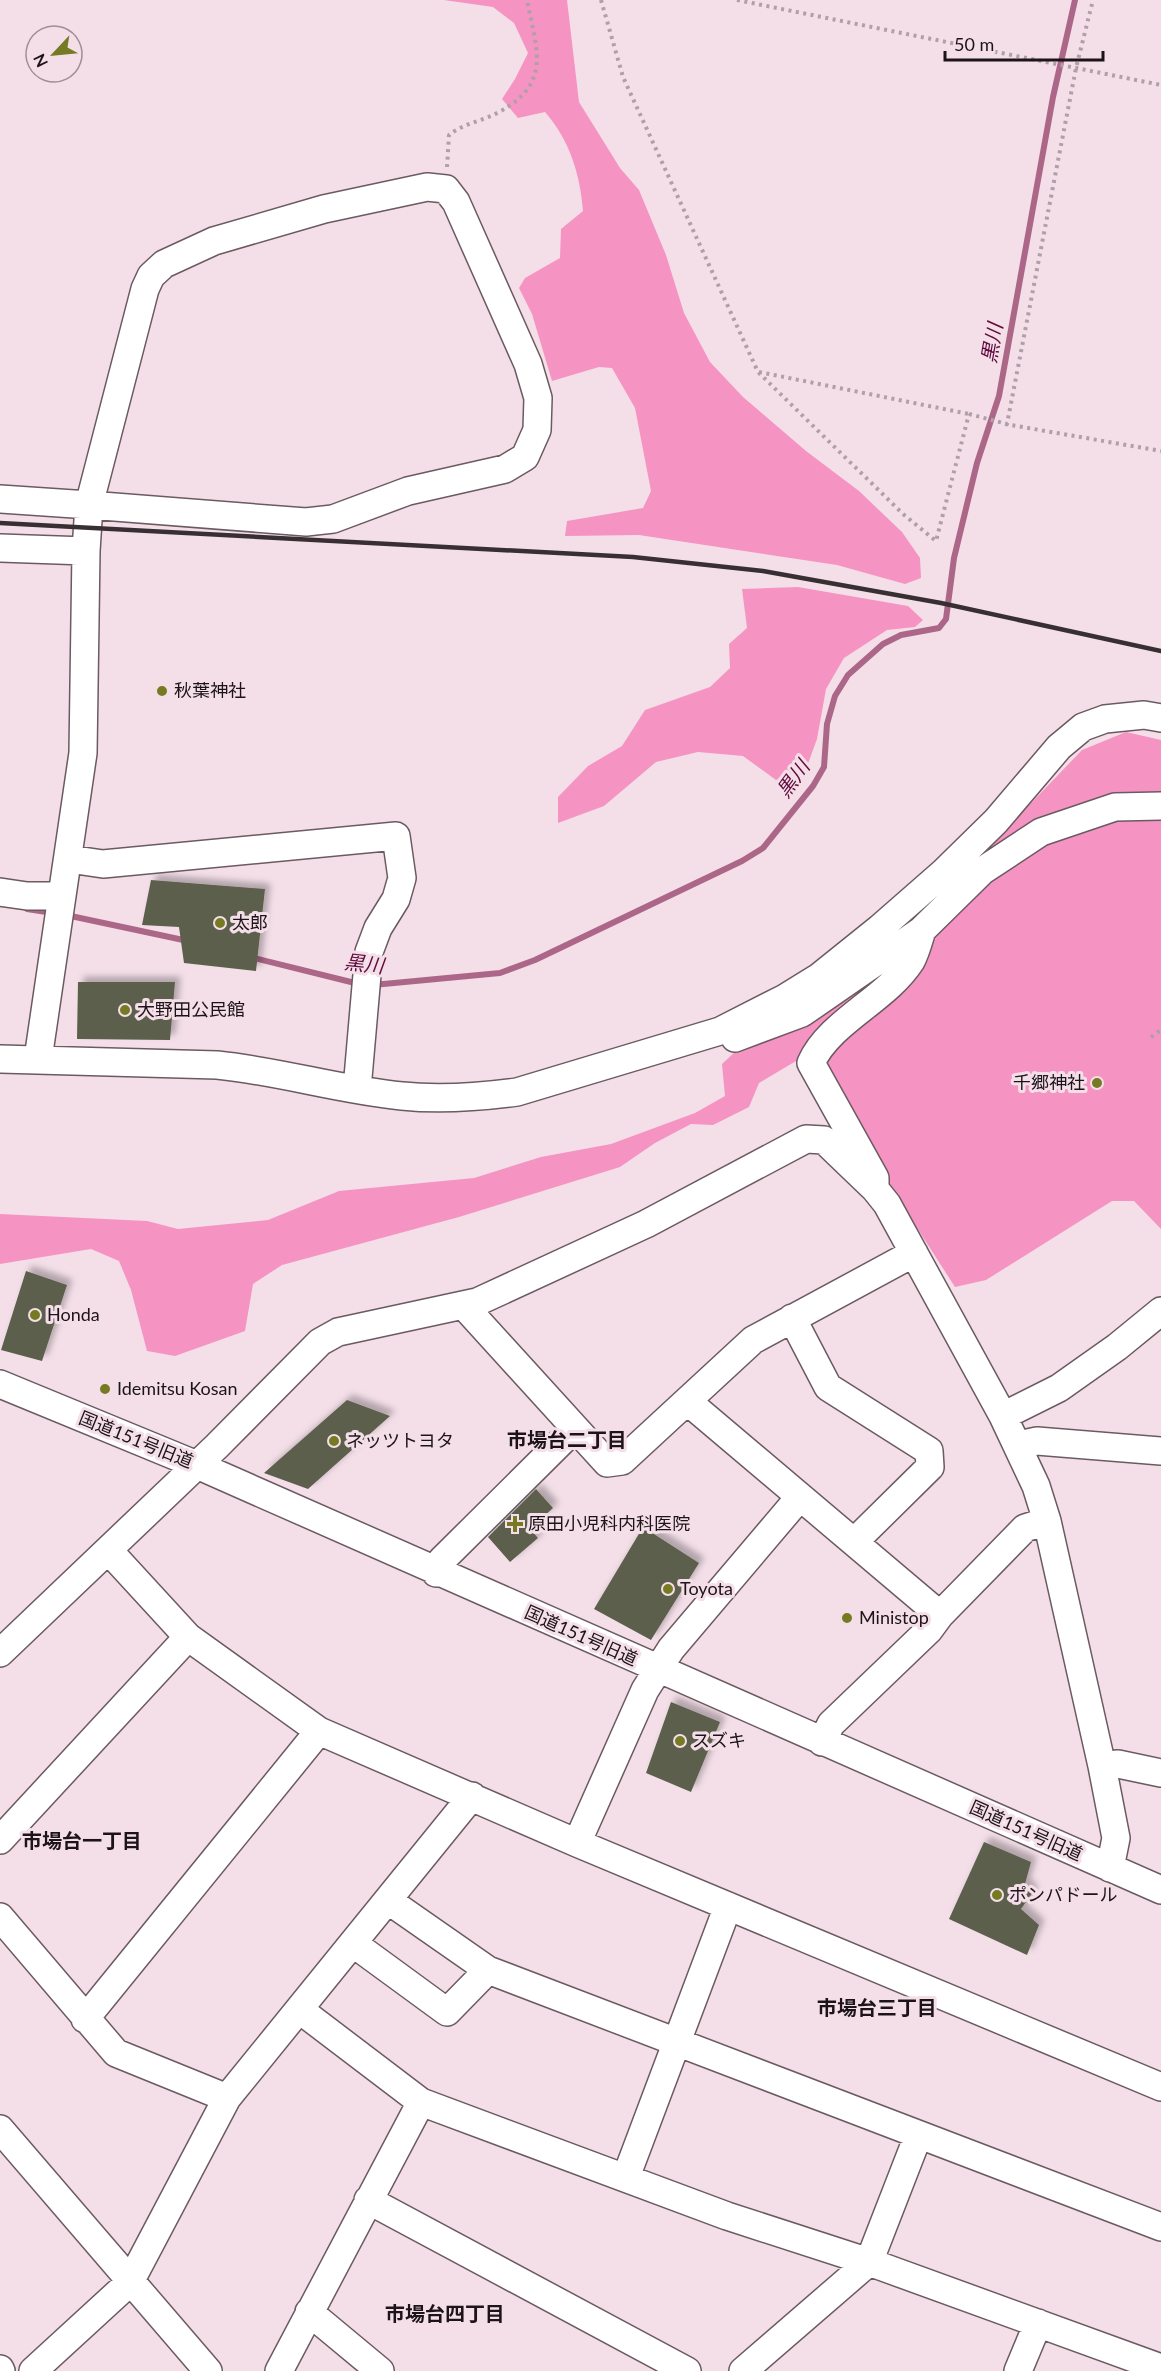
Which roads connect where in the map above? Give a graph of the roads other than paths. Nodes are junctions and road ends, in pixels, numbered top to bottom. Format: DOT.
graph roads {
  1 [pos="0,498"];
  2 [pos="89,505"];
  3 [pos="0,548"];
  4 [pos="86,551"];
  5 [pos="1161,718"];
  6 [pos="1161,806"];
  7 [pos="69,859"];
  8 [pos="0,892"];
  9 [pos="61,898"];
  10 [pos="922,930"];
  11 [pos="720,1031"];
  12 [pos="0,1059"];
  13 [pos="38,1059"];
  14 [pos="357,1089"];
  15 [pos="875,1189"];
  16 [pos="914,1253"];
  17 [pos="465,1307"];
  18 [pos="1161,1311"];
  19 [pos="792,1318"];
  20 [pos="0,1384"];
  21 [pos="687,1401"];
  22 [pos="1003,1416"];
  23 [pos="575,1428"];
  24 [pos="1018,1445"];
  25 [pos="1161,1450"];
  26 [pos="197,1465"];
  27 [pos="799,1498"];
  28 [pos="1047,1521"];
  29 [pos="854,1542"];
  30 [pos="109,1551"];
  31 [pos="436,1573"];
  32 [pos="940,1615"];
  33 [pos="188,1637"];
  34 [pos="0,1653"];
  35 [pos="658,1669"];
  36 [pos="318,1731"];
  37 [pos="822,1742"];
  38 [pos="1102,1766"];
  39 [pos="1161,1773"];
  40 [pos="472,1796"];
  41 [pos="0,1840"];
  42 [pos="577,1843"];
  43 [pos="1110,1868"];
  44 [pos="1161,1890"];
  45 [pos="389,1901"];
  46 [pos="728,1906"];
  47 [pos="0,1917"];
  48 [pos="354,1944"];
  49 [pos="488,1970"];
  50 [pos="300,2010"];
  51 [pos="86,2019"];
  52 [pos="676,2044"];
  53 [pos="1161,2087"];
  54 [pos="227,2097"];
  55 [pos="421,2102"];
  56 [pos="0,2129"];
  57 [pos="918,2136"];
  58 [pos="626,2177"];
  59 [pos="368,2200"];
  60 [pos="1161,2227"];
  61 [pos="869,2262"];
  62 [pos="130,2282"];
  63 [pos="309,2312"];
  64 [pos="1038,2323"];
  65 [pos="1161,2368"];
  66 [pos="33,2371"];
  67 [pos="208,2371"];
  68 [pos="279,2371"];
  69 [pos="380,2371"];
  70 [pos="687,2371"];
  71 [pos="743,2371"];
  72 [pos="1018,2371"];
  1 -- 2 [label="street"];
  2 -- 2 [label="street"];
  2 -- 4 [label="street"];
  3 -- 4 [label="street"];
  4 -- 7 [label="street"];
  5 -- 11 [label="street"];
  6 -- 10 [label="street"];
  7 -- 9 [label="street"];
  7 -- 14 [label="street"];
  8 -- 9 [label="street"];
  9 -- 13 [label="street"];
  10 -- 11 [label="street"];
  10 -- 15 [label="street"];
  11 -- 14 [label="street"];
  12 -- 13 [label="street"];
  13 -- 14 [label="street"];
  15 -- 16 [label="street"];
  15 -- 17 [label="street"];
  16 -- 19 [label="street"];
  16 -- 22 [label="street"];
  17 -- 23 [label="street"];
  17 -- 26 [label="street"];
  18 -- 22 [label="street"];
  19 -- 21 [label="street"];
  19 -- 29 [label="street"];
  20 -- 26 [label="street, 国道151号旧道"];
  21 -- 23 [label="street"];
  21 -- 27 [label="street"];
  22 -- 24 [label="street"];
  23 -- 31 [label="street"];
  24 -- 25 [label="street"];
  24 -- 28 [label="street"];
  26 -- 30 [label="street"];
  26 -- 31 [label="street, 国道151号旧道"];
  27 -- 29 [label="street"];
  27 -- 35 [label="street"];
  28 -- 32 [label="street"];
  28 -- 38 [label="street"];
  29 -- 32 [label="street"];
  30 -- 33 [label="street"];
  30 -- 34 [label="street"];
  31 -- 35 [label="street, 国道151号旧道"];
  32 -- 37 [label="street"];
  33 -- 36 [label="street"];
  33 -- 41 [label="street"];
  35 -- 37 [label="street, 国道151号旧道"];
  35 -- 42 [label="street"];
  36 -- 40 [label="street"];
  36 -- 51 [label="street"];
  37 -- 43 [label="street, 国道151号旧道"];
  38 -- 39 [label="street"];
  38 -- 43 [label="street"];
  40 -- 42 [label="street"];
  40 -- 45 [label="street"];
  42 -- 46 [label="street"];
  43 -- 44 [label="street, 国道151号旧道"];
  45 -- 48 [label="street"];
  45 -- 49 [label="street"];
  46 -- 52 [label="street"];
  46 -- 53 [label="street"];
  47 -- 51 [label="street"];
  48 -- 49 [label="street"];
  48 -- 50 [label="street"];
  49 -- 52 [label="street"];
  50 -- 54 [label="street"];
  50 -- 55 [label="street"];
  51 -- 54 [label="street"];
  52 -- 57 [label="street"];
  52 -- 58 [label="street"];
  54 -- 62 [label="street"];
  55 -- 58 [label="street"];
  55 -- 59 [label="street"];
  56 -- 62 [label="street"];
  57 -- 60 [label="street"];
  57 -- 61 [label="street"];
  58 -- 61 [label="street"];
  59 -- 63 [label="street"];
  59 -- 70 [label="street"];
  61 -- 64 [label="street"];
  61 -- 71 [label="street"];
  62 -- 66 [label="street"];
  62 -- 67 [label="street"];
  63 -- 68 [label="street"];
  63 -- 69 [label="street"];
  64 -- 65 [label="street"];
  64 -- 72 [label="street"];
}
